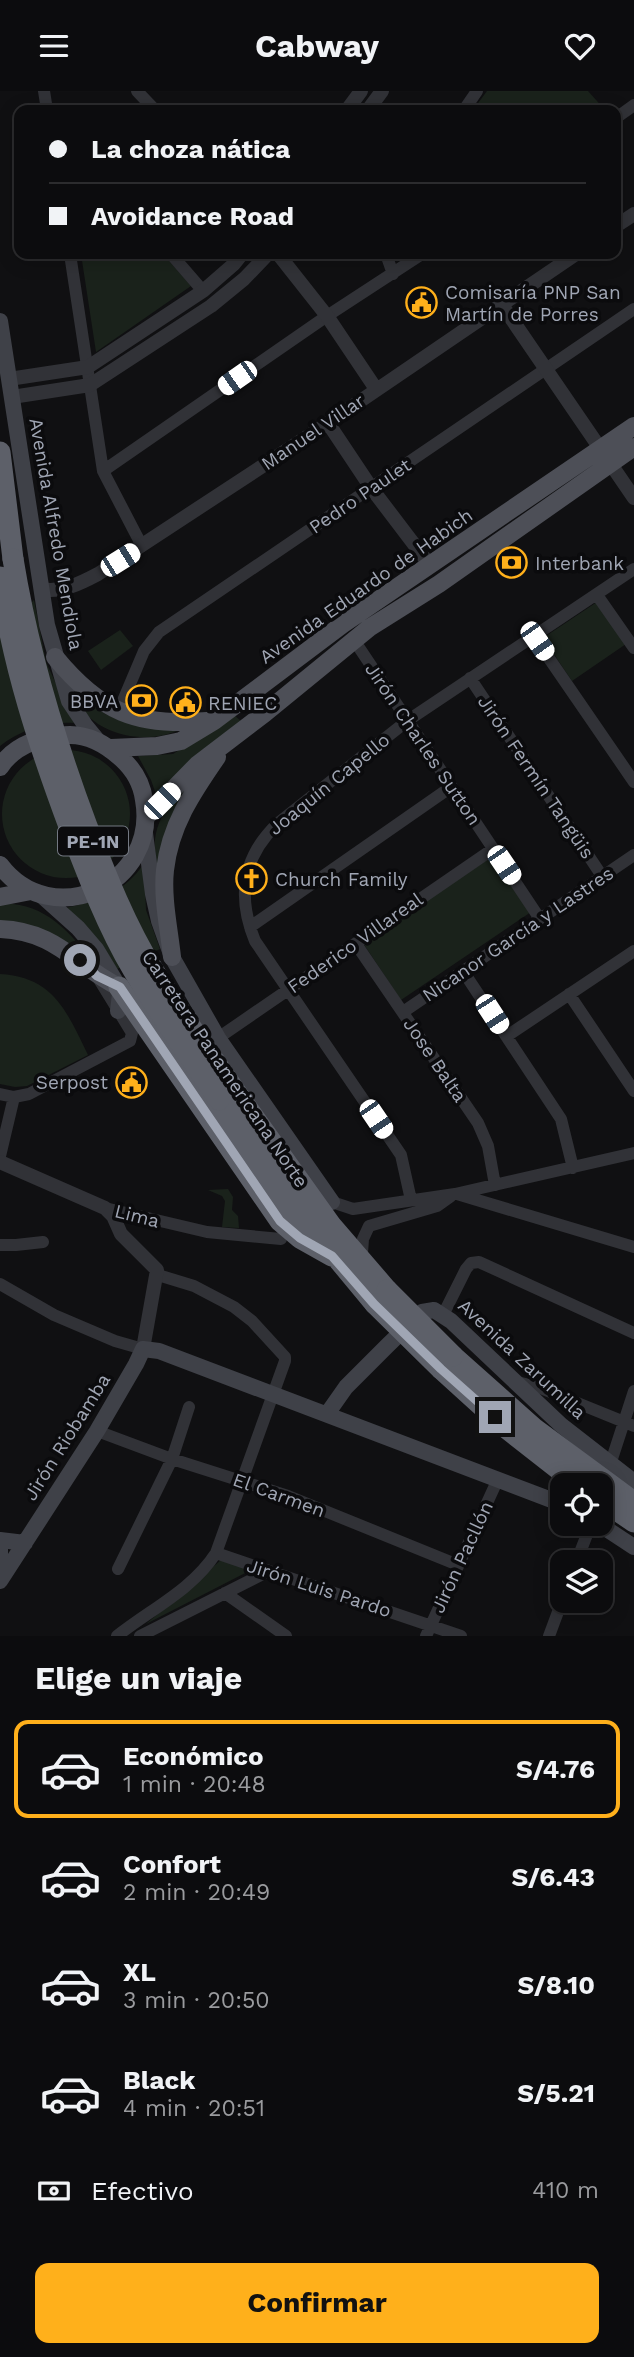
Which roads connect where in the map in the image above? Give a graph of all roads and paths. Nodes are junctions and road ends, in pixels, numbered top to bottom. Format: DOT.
graph roads {
  1 [pos="137,91"];
  2 [pos="150,105"];
  3 [pos="71,259"];
  4 [pos="174,259"];
  5 [pos="238,259"];
  6 [pos="263,259"];
  7 [pos="282,259"];
  8 [pos="388,259"];
  9 [pos="415,259"];
  10 [pos="569,259"];
  11 [pos="393,274"];
  12 [pos="203,291"];
  13 [pos="502,305"];
  14 [pos="634,309"];
  15 [pos="327,316"];
  16 [pos="0,321"];
  17 [pos="88,367"];
  18 [pos="545,369"];
  19 [pos="9,379"];
  20 [pos="90,385"];
  21 [pos="376,389"];
  22 [pos="12,397"];
  23 [pos="328,423"];
  24 [pos="634,426"];
  25 [pos="634,447"];
  26 [pos="0,452"];
  27 [pos="605,456"];
  28 [pos="103,471"];
  29 [pos="372,489"];
  30 [pos="634,498"];
  31 [pos="142,546"];
  32 [pos="429,564"];
  33 [pos="634,569"];
  34 [pos="0,577"];
  35 [pos="41,589"];
  36 [pos="597,595"];
  37 [pos="0,603"];
  38 [pos="533,635"];
  39 [pos="354,640"];
  40 [pos="634,648"];
  41 [pos="55,657"];
  42 [pos="470,678"];
  43 [pos="239,702"];
  44 [pos="120,711"];
  45 [pos="214,721"];
  46 [pos="255,721"];
  47 [pos="407,721"];
  48 [pos="227,741"];
  49 [pos="105,745"];
  50 [pos="0,767"];
  51 [pos="634,782"];
  52 [pos="451,786"];
  53 [pos="146,825"];
  54 [pos="493,849"];
  55 [pos="634,855"];
  56 [pos="0,865"];
  57 [pos="602,876"];
  58 [pos="36,893"];
  59 [pos="0,897"];
  60 [pos="540,919"];
  61 [pos="250,927"];
  62 [pos="0,929"];
  63 [pos="356,944"];
  64 [pos="633,954"];
  65 [pos="172,957"];
  66 [pos="463,971"];
  67 [pos="97,976"];
  68 [pos="120,987"];
  69 [pos="288,990"];
  70 [pos="569,994"];
  71 [pos="118,1011"];
  72 [pos="402,1012"];
  73 [pos="507,1036"];
  74 [pos="218,1038"];
  75 [pos="634,1091"];
  76 [pos="0,1094"];
  77 [pos="14,1097"];
  78 [pos="228,1097"];
  79 [pos="634,1153"];
  80 [pos="0,1156"];
  81 [pos="0,1163"];
  82 [pos="573,1168"];
  83 [pos="495,1185"];
  84 [pos="455,1193"];
  85 [pos="411,1200"];
  86 [pos="332,1202"];
  87 [pos="105,1208"];
  88 [pos="281,1239"];
  89 [pos="43,1242"];
  90 [pos="0,1245"];
  91 [pos="634,1247"];
  92 [pos="332,1256"];
  93 [pos="365,1261"];
  94 [pos="158,1275"];
  95 [pos="0,1284"];
  96 [pos="381,1297"];
  97 [pos="443,1315"];
  98 [pos="634,1333"];
  99 [pos="143,1349"];
  100 [pos="447,1362"];
  101 [pos="513,1381"];
  102 [pos="634,1391"];
  103 [pos="273,1393"];
  104 [pos="189,1406"];
  105 [pos="327,1414"];
  106 [pos="629,1424"];
  107 [pos="97,1431"];
  108 [pos="172,1459"];
  109 [pos="610,1465"];
  110 [pos="563,1473"];
  111 [pos="498,1479"];
  112 [pos="242,1481"];
  113 [pos="634,1482"];
  114 [pos="550,1499"];
  115 [pos="634,1502"];
  116 [pos="613,1508"];
  117 [pos="634,1523"];
  118 [pos="613,1533"];
  119 [pos="0,1542"];
  120 [pos="25,1543"];
  121 [pos="634,1547"];
  122 [pos="216,1553"];
  123 [pos="0,1559"];
  124 [pos="458,1566"];
  125 [pos="118,1569"];
  126 [pos="267,1571"];
  127 [pos="0,1581"];
  128 [pos="225,1593"];
  129 [pos="558,1613"];
  130 [pos="428,1630"];
  131 [pos="118,1636"];
  132 [pos="140,1636"];
  133 [pos="286,1636"];
  134 [pos="460,1636"];
  135 [pos="549,1636"];
  1 -- 2 [label="street"];
  3 -- 17 [label="street"];
  4 -- 12 [label="street"];
  5 -- 12 [label="street"];
  6 -- 20 [label="street"];
  7 -- 15 [label="street"];
  8 -- 11 [label="street"];
  9 -- 11 [label="street"];
  10 -- 13 [label="street, Manuel Villar"];
  11 -- 15 [label="street"];
  12 -- 17 [label="street"];
  13 -- 18 [label="street"];
  13 -- 21 [label="street, Manuel Villar"];
  14 -- 18 [label="street, Pedro Paulet"];
  15 -- 21 [label="street"];
  15 -- 28 [label="street"];
  16 -- 19 [label="main road, Avenida Alfredo Mendiola"];
  17 -- 19 [label="street"];
  17 -- 20 [label="street"];
  18 -- 27 [label="street"];
  18 -- 29 [label="street, Pedro Paulet"];
  19 -- 22 [label="main road, Avenida Alfredo Mendiola"];
  20 -- 22 [label="street"];
  20 -- 28 [label="street"];
  21 -- 23 [label="street, Manuel Villar"];
  22 -- 35 [label="main road, Avenida Alfredo Mendiola"];
  23 -- 29 [label="street"];
  23 -- 31 [label="street, Manuel Villar"];
  24 -- 27 [label="main road, Avenida Eduardo de Habich"];
  25 -- 27 [label="main road, Avenida Eduardo de Habich"];
  26 -- 78 [label="highway, Carretera Panamericana Norte / PE-1N, bridge"];
  27 -- 30 [label="street"];
  27 -- 32 [label="main road, Avenida Eduardo de Habich"];
  27 -- 39 [label="main road, Avenida Eduardo de Habich"];
  28 -- 31 [label="street"];
  29 -- 32 [label="street"];
  29 -- 44 [label="street, Pedro Paulet"];
  31 -- 35 [label="street, Manuel Villar"];
  32 -- 43 [label="main road, Avenida Eduardo de Habich"];
  33 -- 36 [label="street, Joaquín Capello"];
  34 -- 78 [label="highway, Carretera Panamericana Norte / PE-1N, bridge"];
  35 -- 37 [label="main road"];
  35 -- 41 [label="main road, Avenida Alfredo Mendiola"];
  36 -- 38 [label="street, Joaquín Capello"];
  36 -- 40 [label="street"];
  38 -- 42 [label="street, Joaquín Capello"];
  38 -- 51 [label="street"];
  39 -- 46 [label="main road, Avenida Eduardo de Habich"];
  39 -- 47 [label="street, Jirón Charles Sutton"];
  41 -- 44 [label="main road"];
  41 -- 49 [label="main road, Avenida Alfredo Mendiola"];
  42 -- 47 [label="street, Joaquín Capello"];
  42 -- 57 [label="street, Jirón Fermín Tangüis"];
  43 -- 45 [label="main road, Avenida Eduardo de Habich"];
  43 -- 46 [label="main road"];
  44 -- 45 [label="main road"];
  45 -- 49 [label="main road, Avenida Eduardo de Habich"];
  46 -- 48 [label="main road, Avenida Eduardo de Habich"];
  47 -- 52 [label="street, Jirón Charles Sutton"];
  47 -- 61 [label="street, Joaquín Capello"];
  48 -- 53 [label="main road, Avenida Eduardo de Habich"];
  48 -- 65 [label="main road"];
  49 -- 50 [label="main road, Avenida Eduardo de Habich"];
  49 -- 53 [label="main road"];
  52 -- 54 [label="street, Jirón Charles Sutton"];
  52 -- 61 [label="street"];
  53 -- 58 [label="main road, Avenida Eduardo de Habich"];
  53 -- 65 [label="main road"];
  54 -- 60 [label="street, Jirón Charles Sutton"];
  54 -- 63 [label="street, Federico Villareal"];
  55 -- 57 [label="street, Nicanor García y Lastres"];
  56 -- 58 [label="main road"];
  57 -- 60 [label="street, Nicanor García y Lastres"];
  58 -- 59 [label="main road, Avenida Eduardo de Habich"];
  58 -- 68 [label="main road"];
  60 -- 66 [label="street, Nicanor García y Lastres"];
  61 -- 69 [label="street, Joaquín Capello"];
  62 -- 67 [label="main road"];
  63 -- 69 [label="street, Federico Villareal"];
  63 -- 72 [label="street, Jose Balta"];
  64 -- 70 [label="street"];
  65 -- 68 [label="main road"];
  65 -- 74 [label="main road"];
  66 -- 72 [label="street, Nicanor García y Lastres"];
  66 -- 73 [label="street"];
  67 -- 68 [label="main road"];
  67 -- 71 [label="street"];
  68 -- 71 [label="main road"];
  68 -- 92 [label="highway"];
  69 -- 74 [label="street, Federico Villareal"];
  69 -- 85 [label="street, Joaquín Capello"];
  70 -- 73 [label="street"];
  70 -- 75 [label="street"];
  71 -- 77 [label="street"];
  72 -- 83 [label="street, Jose Balta"];
  73 -- 82 [label="street"];
  74 -- 86 [label="main road"];
  76 -- 77 [label="street"];
  77 -- 80 [label="street"];
  78 -- 92 [label="highway, Carretera Panamericana Norte / PE-1N"];
  78 -- 93 [label="highway, Carretera Panamericana Norte / PE-1N"];
  79 -- 82 [label="street"];
  81 -- 87 [label="street, Lima"];
  82 -- 83 [label="street"];
  83 -- 84 [label="street"];
  84 -- 85 [label="street"];
  84 -- 91 [label="street"];
  84 -- 93 [label="street"];
  85 -- 86 [label="street"];
  86 -- 93 [label="highway"];
  87 -- 88 [label="street, Lima"];
  87 -- 94 [label="street"];
  89 -- 90 [label="street"];
  92 -- 96 [label="highway, PE-1N"];
  93 -- 96 [label="highway, PE-1N"];
  94 -- 99 [label="street"];
  94 -- 103 [label="street"];
  95 -- 99 [label="street"];
  96 -- 100 [label="highway, PE-1N, bridge"];
  97 -- 98 [label="street"];
  97 -- 101 [label="main road, Avenida Zarumilla"];
  97 -- 105 [label="main road, Avenida Zarumilla"];
  99 -- 103 [label="main road"];
  99 -- 107 [label="main road, Jirón Riobamba"];
  100 -- 110 [label="highway, PE-1N"];
  100 -- 115 [label="highway, PE-1N"];
  101 -- 106 [label="street"];
  101 -- 109 [label="main road, Avenida Zarumilla"];
  102 -- 106 [label="street"];
  103 -- 105 [label="main road"];
  103 -- 112 [label="street"];
  104 -- 108 [label="street"];
  105 -- 111 [label="main road"];
  106 -- 109 [label="street"];
  107 -- 108 [label="street, El Carmen"];
  107 -- 120 [label="main road, Jirón Riobamba"];
  108 -- 112 [label="street, El Carmen"];
  108 -- 125 [label="street"];
  109 -- 113 [label="main road, Avenida Zarumilla"];
  111 -- 114 [label="main road"];
  111 -- 124 [label="street, Jirón Pacllón"];
  112 -- 122 [label="street"];
  112 -- 124 [label="street, El Carmen"];
  116 -- 117 [label="highway"];
  118 -- 121 [label="main road"];
  119 -- 120 [label="main road"];
  119 -- 123 [label="main road"];
  120 -- 127 [label="main road, Jirón Riobamba"];
  122 -- 126 [label="street, Jirón Luis Pardo"];
  122 -- 131 [label="street"];
  124 -- 130 [label="street, Jirón Pacllón"];
  126 -- 128 [label="street"];
  126 -- 130 [label="street, Jirón Luis Pardo"];
  128 -- 132 [label="street"];
  128 -- 133 [label="street"];
  129 -- 135 [label="street"];
  130 -- 134 [label="street, Jirón Luis Pardo"];
}
